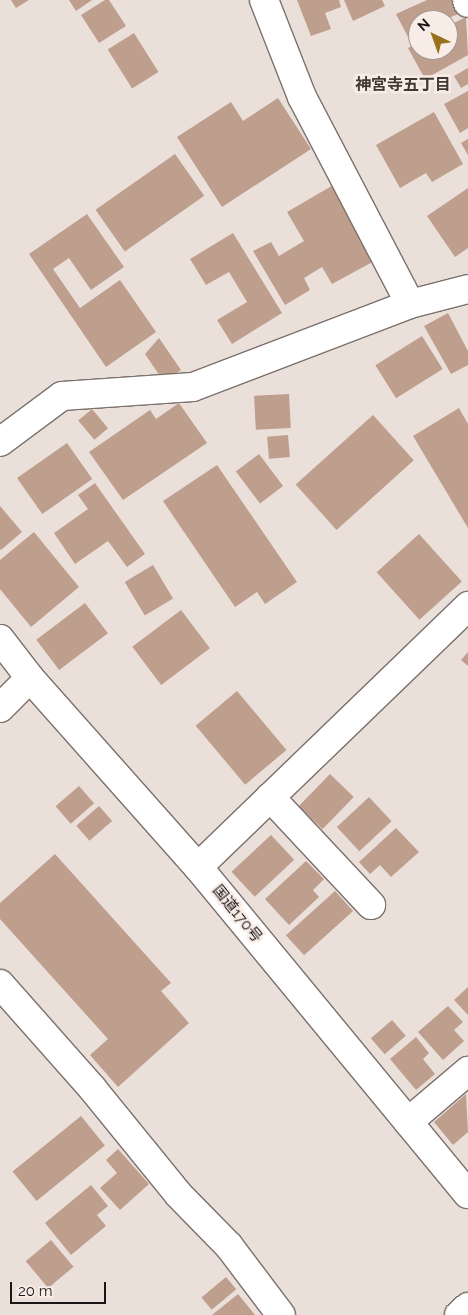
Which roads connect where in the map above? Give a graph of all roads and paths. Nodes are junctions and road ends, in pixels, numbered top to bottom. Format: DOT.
graph roads {
  1 [pos="264,0"];
  2 [pos="468,289"];
  3 [pos="410,304"];
  4 [pos="0,442"];
  5 [pos="468,606"];
  6 [pos="0,640"];
  7 [pos="30,678"];
  8 [pos="0,708"];
  9 [pos="270,797"];
  10 [pos="198,867"];
  11 [pos="371,905"];
  12 [pos="0,984"];
  13 [pos="468,1071"];
  14 [pos="408,1122"];
  15 [pos="468,1194"];
  16 [pos="468,1307"];
  17 [pos="281,1315"];
  18 [pos="459,1315"];
  1 -- 3 [label="main road"];
  2 -- 3 [label="main road"];
  3 -- 4 [label="main road"];
  5 -- 9 [label="main road"];
  6 -- 7 [label="main road, 国道170号"];
  7 -- 8 [label="main road"];
  7 -- 10 [label="main road, 国道170号"];
  9 -- 10 [label="main road"];
  9 -- 11 [label="main road"];
  10 -- 14 [label="main road, 国道170号"];
  12 -- 17 [label="main road"];
  13 -- 14 [label="main road"];
  14 -- 15 [label="main road, 国道170号"];
  16 -- 18 [label="main road"];
}
